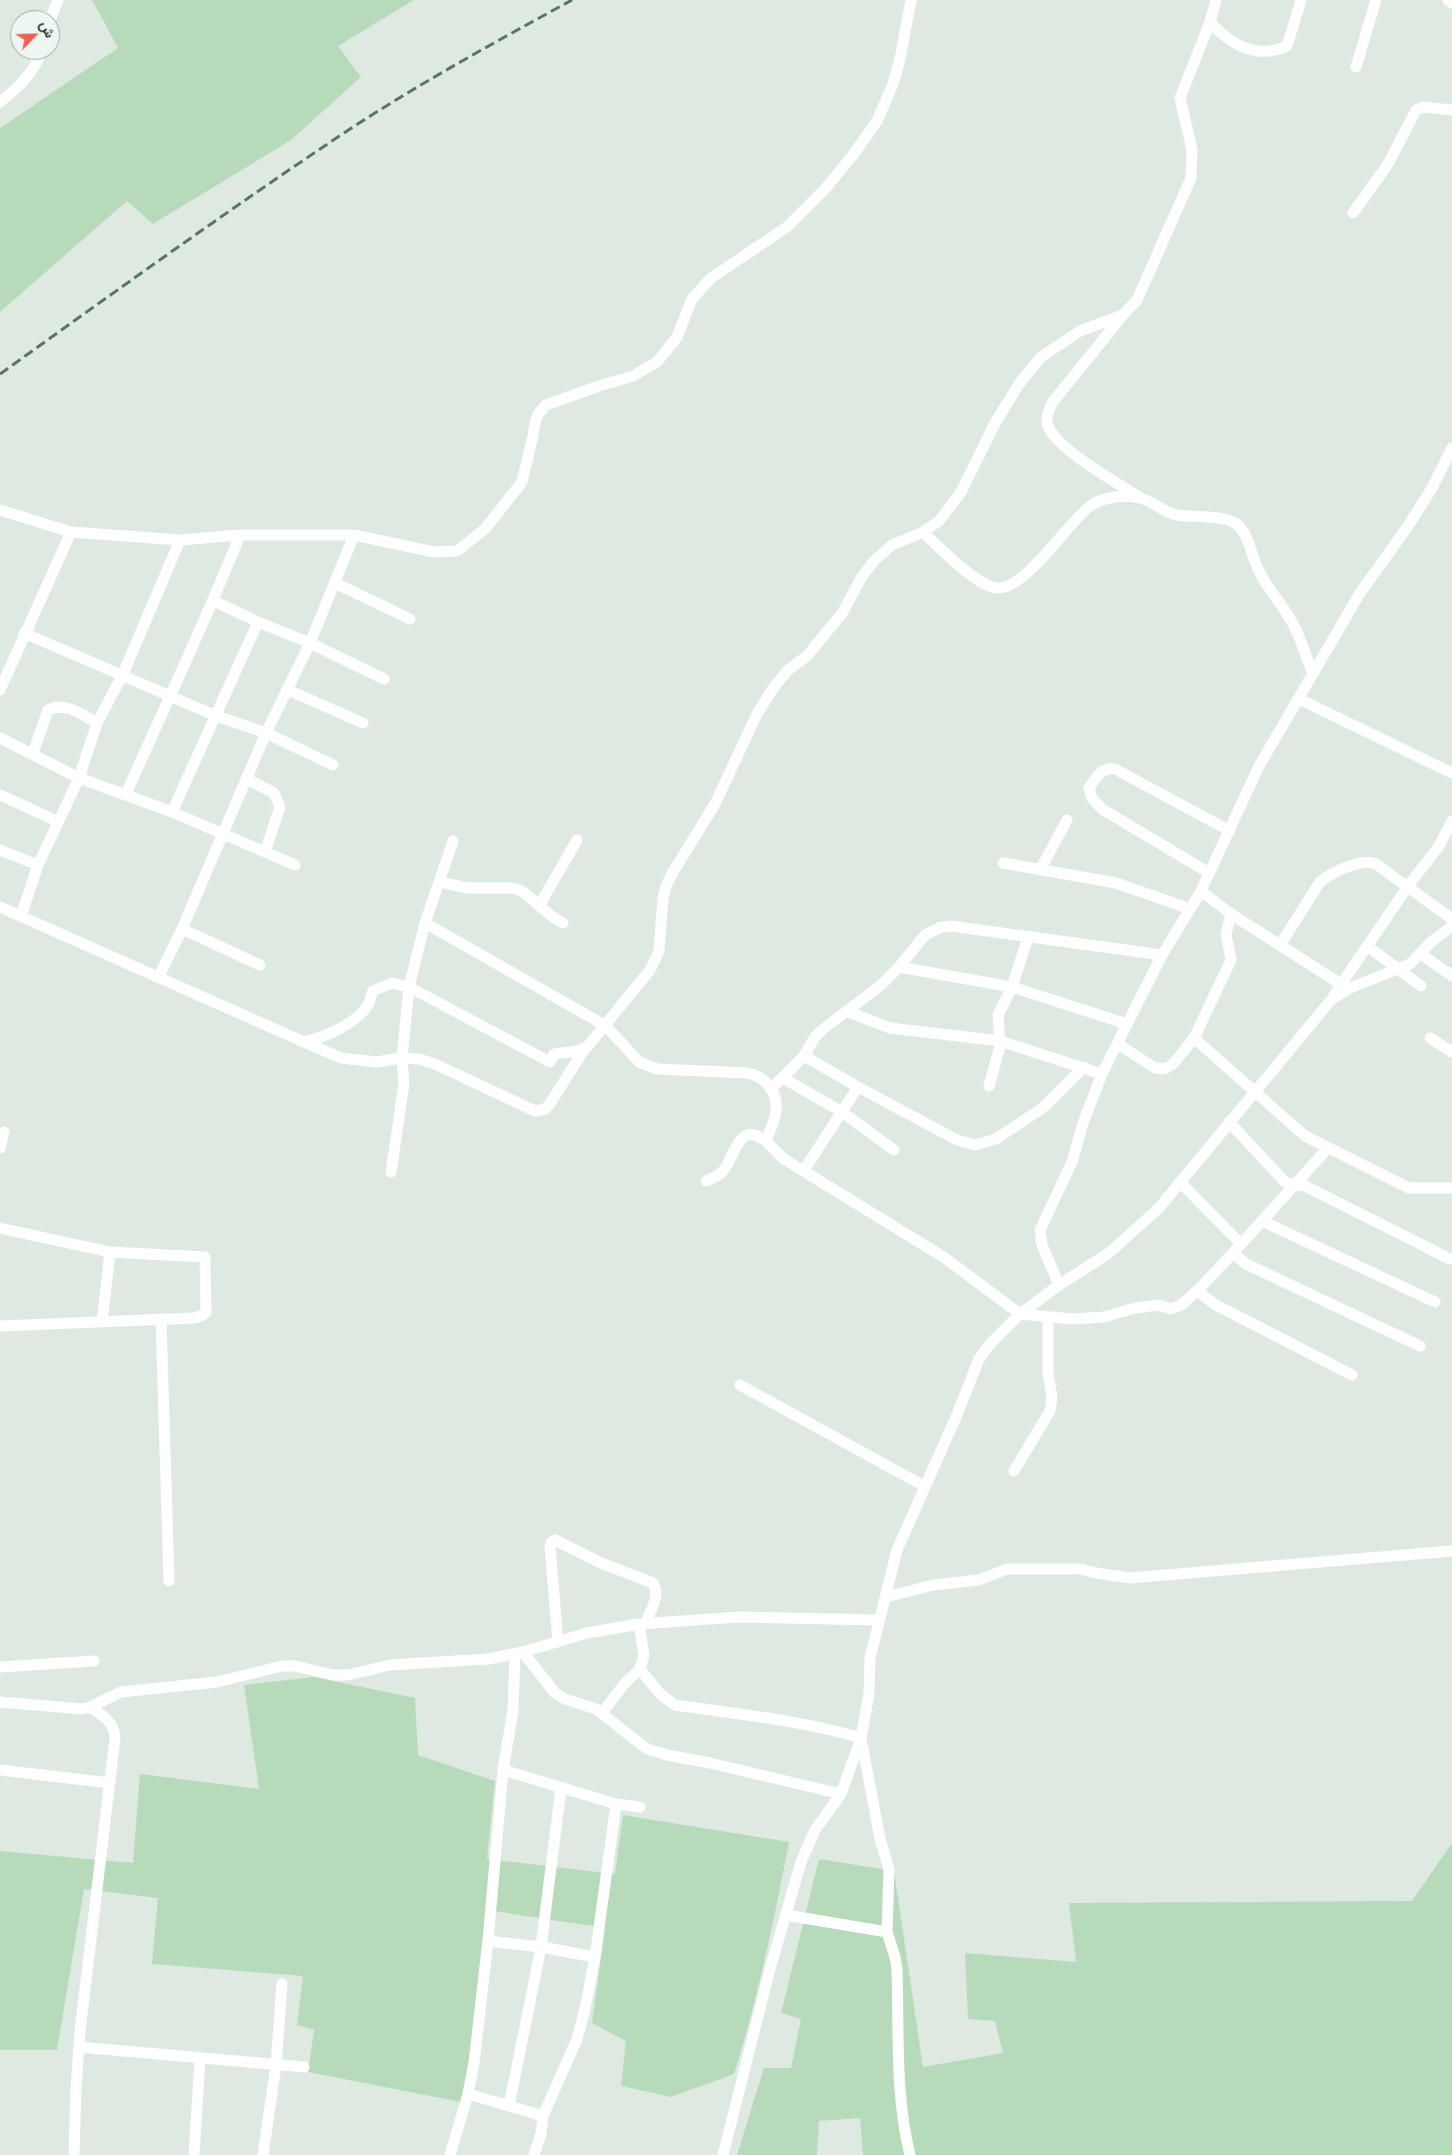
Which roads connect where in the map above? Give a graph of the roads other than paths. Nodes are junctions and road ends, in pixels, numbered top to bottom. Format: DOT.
graph roads {
  1 [pos="911,0"];
  2 [pos="1216,0"];
  3 [pos="1301,0"];
  4 [pos="1376,0"];
  5 [pos="1448,0"];
  6 [pos="1452,3"];
  7 [pos="1210,22"];
  8 [pos="38,60"];
  9 [pos="1356,68"];
  10 [pos="0,102"];
  11 [pos="1452,110"];
  12 [pos="1353,214"];
  13 [pos="1123,315"];
  14 [pos="1452,448"];
  15 [pos="1140,498"];
  16 [pos="0,510"];
  17 [pos="71,532"];
  18 [pos="923,532"];
  19 [pos="240,535"];
  20 [pos="354,535"];
  21 [pos="180,540"];
  22 [pos="335,583"];
  23 [pos="214,601"];
  24 [pos="410,619"];
  25 [pos="258,622"];
  26 [pos="24,633"];
  27 [pos="310,643"];
  28 [pos="123,674"];
  29 [pos="1313,674"];
  30 [pos="384,679"];
  31 [pos="0,690"];
  32 [pos="288,690"];
  33 [pos="169,696"];
  34 [pos="1299,699"];
  35 [pos="214,715"];
  36 [pos="97,723"];
  37 [pos="363,723"];
  38 [pos="266,733"];
  39 [pos="0,738"];
  40 [pos="33,753"];
  41 [pos="333,765"];
  42 [pos="1452,773"];
  43 [pos="80,778"];
  44 [pos="247,779"];
  45 [pos="126,794"];
  46 [pos="0,795"];
  47 [pos="172,812"];
  48 [pos="1067,820"];
  49 [pos="57,821"];
  50 [pos="1452,821"];
  51 [pos="1230,831"];
  52 [pos="222,834"];
  53 [pos="577,840"];
  54 [pos="453,841"];
  55 [pos="0,850"];
  56 [pos="265,852"];
  57 [pos="1003,863"];
  58 [pos="38,865"];
  59 [pos="295,865"];
  60 [pos="1040,870"];
  61 [pos="1209,873"];
  62 [pos="439,882"];
  63 [pos="1408,886"];
  64 [pos="1201,891"];
  65 [pos="539,906"];
  66 [pos="0,907"];
  67 [pos="1190,909"];
  68 [pos="1232,914"];
  69 [pos="21,916"];
  70 [pos="1452,919"];
  71 [pos="563,923"];
  72 [pos="425,924"];
  73 [pos="1452,926"];
  74 [pos="182,929"];
  75 [pos="1028,937"];
  76 [pos="1280,945"];
  77 [pos="1367,946"];
  78 [pos="1421,954"];
  79 [pos="1162,955"];
  80 [pos="260,965"];
  81 [pos="899,968"];
  82 [pos="1399,970"];
  83 [pos="158,976"];
  84 [pos="1452,976"];
  85 [pos="1421,986"];
  86 [pos="409,987"];
  87 [pos="1012,987"];
  88 [pos="1345,987"];
  89 [pos="846,1011"];
  90 [pos="1127,1024"];
  91 [pos="606,1026"];
  92 [pos="1194,1038"];
  93 [pos="1430,1038"];
  94 [pos="1000,1041"];
  95 [pos="304,1042"];
  96 [pos="1118,1044"];
  97 [pos="584,1050"];
  98 [pos="1452,1052"];
  99 [pos="804,1056"];
  100 [pos="402,1058"];
  101 [pos="1084,1067"];
  102 [pos="1102,1074"];
  103 [pos="783,1078"];
  104 [pos="989,1086"];
  105 [pos="858,1087"];
  106 [pos="771,1089"];
  107 [pos="1256,1092"];
  108 [pos="842,1112"];
  109 [pos="1229,1122"];
  110 [pos="4,1132"];
  111 [pos="766,1141"];
  112 [pos="0,1148"];
  113 [pos="1327,1149"];
  114 [pos="894,1150"];
  115 [pos="804,1170"];
  116 [pos="391,1172"];
  117 [pos="706,1181"];
  118 [pos="1180,1182"];
  119 [pos="1295,1185"];
  120 [pos="1452,1188"];
  121 [pos="1262,1221"];
  122 [pos="0,1228"];
  123 [pos="1241,1244"];
  124 [pos="110,1252"];
  125 [pos="1233,1253"];
  126 [pos="1450,1259"];
  127 [pos="1059,1285"];
  128 [pos="1197,1291"];
  129 [pos="1435,1302"];
  130 [pos="1020,1314"];
  131 [pos="1048,1317"];
  132 [pos="161,1319"];
  133 [pos="102,1322"];
  134 [pos="0,1326"];
  135 [pos="1420,1346"];
  136 [pos="1352,1375"];
  137 [pos="740,1385"];
  138 [pos="1014,1471"];
  139 [pos="924,1486"];
  140 [pos="1452,1551"];
  141 [pos="169,1581"];
  142 [pos="886,1597"];
  143 [pos="878,1620"];
  144 [pos="642,1624"];
  145 [pos="558,1642"];
  146 [pos="519,1653"];
  147 [pos="94,1661"];
  148 [pos="0,1667"];
  149 [pos="640,1669"];
  150 [pos="0,1702"];
  151 [pos="90,1708"];
  152 [pos="602,1713"];
  153 [pos="861,1738"];
  154 [pos="0,1770"];
  155 [pos="503,1770"];
  156 [pos="110,1783"];
  157 [pos="561,1788"];
  158 [pos="841,1794"];
  159 [pos="616,1804"];
  160 [pos="640,1807"];
  161 [pos="786,1915"];
  162 [pos="887,1932"];
  163 [pos="488,1941"];
  164 [pos="541,1947"];
  165 [pos="595,1957"];
  166 [pos="282,1984"];
  167 [pos="79,2047"];
  168 [pos="200,2058"];
  169 [pos="276,2065"];
  170 [pos="304,2068"];
  171 [pos="468,2094"];
  172 [pos="509,2106"];
  173 [pos="543,2116"];
  174 [pos="74,2155"];
  175 [pos="194,2155"];
  176 [pos="264,2155"];
  177 [pos="450,2155"];
  178 [pos="534,2155"];
  179 [pos="723,2155"];
  180 [pos="910,2155"];
  1 -- 20 [label="street"];
  2 -- 7 [label="street"];
  3 -- 7 [label="street"];
  4 -- 9 [label="street"];
  5 -- 6 [label="street"];
  7 -- 13 [label="street"];
  8 -- 10 [label="street"];
  11 -- 12 [label="street"];
  13 -- 15 [label="street"];
  13 -- 18 [label="street"];
  14 -- 29 [label="street"];
  15 -- 18 [label="street"];
  15 -- 29 [label="street"];
  16 -- 17 [label="street"];
  17 -- 21 [label="street"];
  17 -- 26 [label="street"];
  18 -- 91 [label="street"];
  19 -- 20 [label="street"];
  19 -- 21 [label="street"];
  19 -- 23 [label="street"];
  20 -- 22 [label="street"];
  21 -- 28 [label="street"];
  22 -- 24 [label="street"];
  22 -- 27 [label="street"];
  23 -- 25 [label="street"];
  23 -- 33 [label="street"];
  25 -- 27 [label="street"];
  25 -- 35 [label="street"];
  26 -- 28 [label="street"];
  26 -- 31 [label="street"];
  27 -- 30 [label="street"];
  27 -- 32 [label="street"];
  28 -- 33 [label="street"];
  28 -- 36 [label="street"];
  29 -- 34 [label="street"];
  32 -- 37 [label="street"];
  32 -- 38 [label="street"];
  33 -- 35 [label="street"];
  33 -- 45 [label="street"];
  34 -- 42 [label="street"];
  34 -- 51 [label="street"];
  35 -- 38 [label="street"];
  35 -- 47 [label="street"];
  36 -- 40 [label="street"];
  36 -- 43 [label="street"];
  38 -- 41 [label="street"];
  38 -- 44 [label="street"];
  39 -- 40 [label="street"];
  40 -- 43 [label="street"];
  43 -- 45 [label="street"];
  43 -- 49 [label="street"];
  44 -- 52 [label="street"];
  44 -- 56 [label="street"];
  45 -- 47 [label="street"];
  46 -- 49 [label="street"];
  47 -- 52 [label="street"];
  48 -- 60 [label="street"];
  49 -- 58 [label="street"];
  50 -- 63 [label="street"];
  51 -- 61 [label="street"];
  51 -- 61 [label="street"];
  52 -- 56 [label="street"];
  52 -- 74 [label="street"];
  53 -- 65 [label="street"];
  54 -- 62 [label="street"];
  55 -- 58 [label="street"];
  56 -- 59 [label="street"];
  57 -- 60 [label="street"];
  58 -- 69 [label="street"];
  60 -- 67 [label="street"];
  61 -- 64 [label="street"];
  62 -- 65 [label="street"];
  62 -- 72 [label="street"];
  63 -- 70 [label="street"];
  63 -- 76 [label="street"];
  63 -- 77 [label="street"];
  64 -- 67 [label="street"];
  64 -- 68 [label="street"];
  65 -- 71 [label="street"];
  66 -- 69 [label="street"];
  67 -- 79 [label="street"];
  68 -- 76 [label="street"];
  68 -- 92 [label="street"];
  69 -- 83 [label="street"];
  72 -- 86 [label="street"];
  72 -- 91 [label="street"];
  73 -- 78 [label="street"];
  74 -- 80 [label="street"];
  74 -- 83 [label="street"];
  75 -- 79 [label="street"];
  75 -- 81 [label="street"];
  75 -- 87 [label="street"];
  76 -- 88 [label="street"];
  77 -- 82 [label="street"];
  77 -- 88 [label="street"];
  78 -- 82 [label="street"];
  78 -- 84 [label="street"];
  79 -- 90 [label="street"];
  81 -- 87 [label="street"];
  81 -- 89 [label="street"];
  82 -- 85 [label="street"];
  82 -- 88 [label="street"];
  83 -- 95 [label="street"];
  86 -- 95 [label="street"];
  86 -- 97 [label="street"];
  86 -- 100 [label="street"];
  87 -- 90 [label="street"];
  87 -- 94 [label="street"];
  88 -- 107 [label="street"];
  89 -- 94 [label="street"];
  89 -- 99 [label="street"];
  90 -- 96 [label="street"];
  91 -- 97 [label="street"];
  91 -- 106 [label="street"];
  92 -- 96 [label="street"];
  92 -- 107 [label="street"];
  93 -- 98 [label="street"];
  94 -- 101 [label="street"];
  94 -- 104 [label="street"];
  95 -- 100 [label="street"];
  96 -- 102 [label="street"];
  97 -- 100 [label="street"];
  99 -- 103 [label="street"];
  99 -- 105 [label="street"];
  100 -- 116 [label="street"];
  101 -- 102 [label="street"];
  101 -- 105 [label="street"];
  102 -- 127 [label="street"];
  103 -- 106 [label="street"];
  103 -- 108 [label="street"];
  105 -- 108 [label="street"];
  106 -- 111 [label="street"];
  107 -- 109 [label="street"];
  107 -- 113 [label="street"];
  108 -- 114 [label="street"];
  108 -- 115 [label="street"];
  109 -- 118 [label="street"];
  109 -- 119 [label="street"];
  110 -- 112 [label="street"];
  111 -- 115 [label="street"];
  111 -- 117 [label="street"];
  113 -- 119 [label="street"];
  113 -- 120 [label="street"];
  115 -- 130 [label="street"];
  118 -- 123 [label="street"];
  118 -- 127 [label="street"];
  119 -- 121 [label="street"];
  119 -- 126 [label="street"];
  121 -- 123 [label="street"];
  121 -- 129 [label="street"];
  122 -- 124 [label="street"];
  123 -- 125 [label="street"];
  124 -- 132 [label="street"];
  124 -- 133 [label="street"];
  125 -- 128 [label="street"];
  125 -- 135 [label="street"];
  127 -- 130 [label="street"];
  128 -- 131 [label="street"];
  128 -- 136 [label="street"];
  130 -- 131 [label="street"];
  130 -- 139 [label="street"];
  131 -- 138 [label="street"];
  132 -- 133 [label="street"];
  132 -- 141 [label="street"];
  133 -- 134 [label="street"];
  137 -- 139 [label="street"];
  139 -- 142 [label="street"];
  140 -- 142 [label="street"];
  142 -- 143 [label="street"];
  143 -- 144 [label="street"];
  143 -- 153 [label="street"];
  144 -- 145 [label="street"];
  144 -- 145 [label="street"];
  144 -- 149 [label="street"];
  145 -- 146 [label="street"];
  146 -- 151 [label="street"];
  146 -- 152 [label="street"];
  146 -- 155 [label="street"];
  147 -- 148 [label="street"];
  149 -- 152 [label="street"];
  149 -- 153 [label="street"];
  150 -- 151 [label="street"];
  151 -- 156 [label="street"];
  152 -- 158 [label="street"];
  153 -- 158 [label="street"];
  153 -- 162 [label="street"];
  154 -- 156 [label="street"];
  155 -- 157 [label="street"];
  155 -- 163 [label="street"];
  156 -- 167 [label="street"];
  157 -- 159 [label="street"];
  157 -- 164 [label="street"];
  158 -- 161 [label="street"];
  159 -- 160 [label="street"];
  159 -- 165 [label="street"];
  161 -- 162 [label="street"];
  161 -- 179 [label="street"];
  162 -- 180 [label="street"];
  163 -- 164 [label="street"];
  163 -- 171 [label="street"];
  164 -- 165 [label="street"];
  164 -- 172 [label="street"];
  165 -- 173 [label="street"];
  166 -- 169 [label="street"];
  167 -- 168 [label="street"];
  167 -- 174 [label="street"];
  168 -- 169 [label="street"];
  168 -- 175 [label="street"];
  169 -- 170 [label="street"];
  169 -- 176 [label="street"];
  171 -- 172 [label="street"];
  171 -- 177 [label="street"];
  172 -- 173 [label="street"];
  173 -- 178 [label="street"];
}
